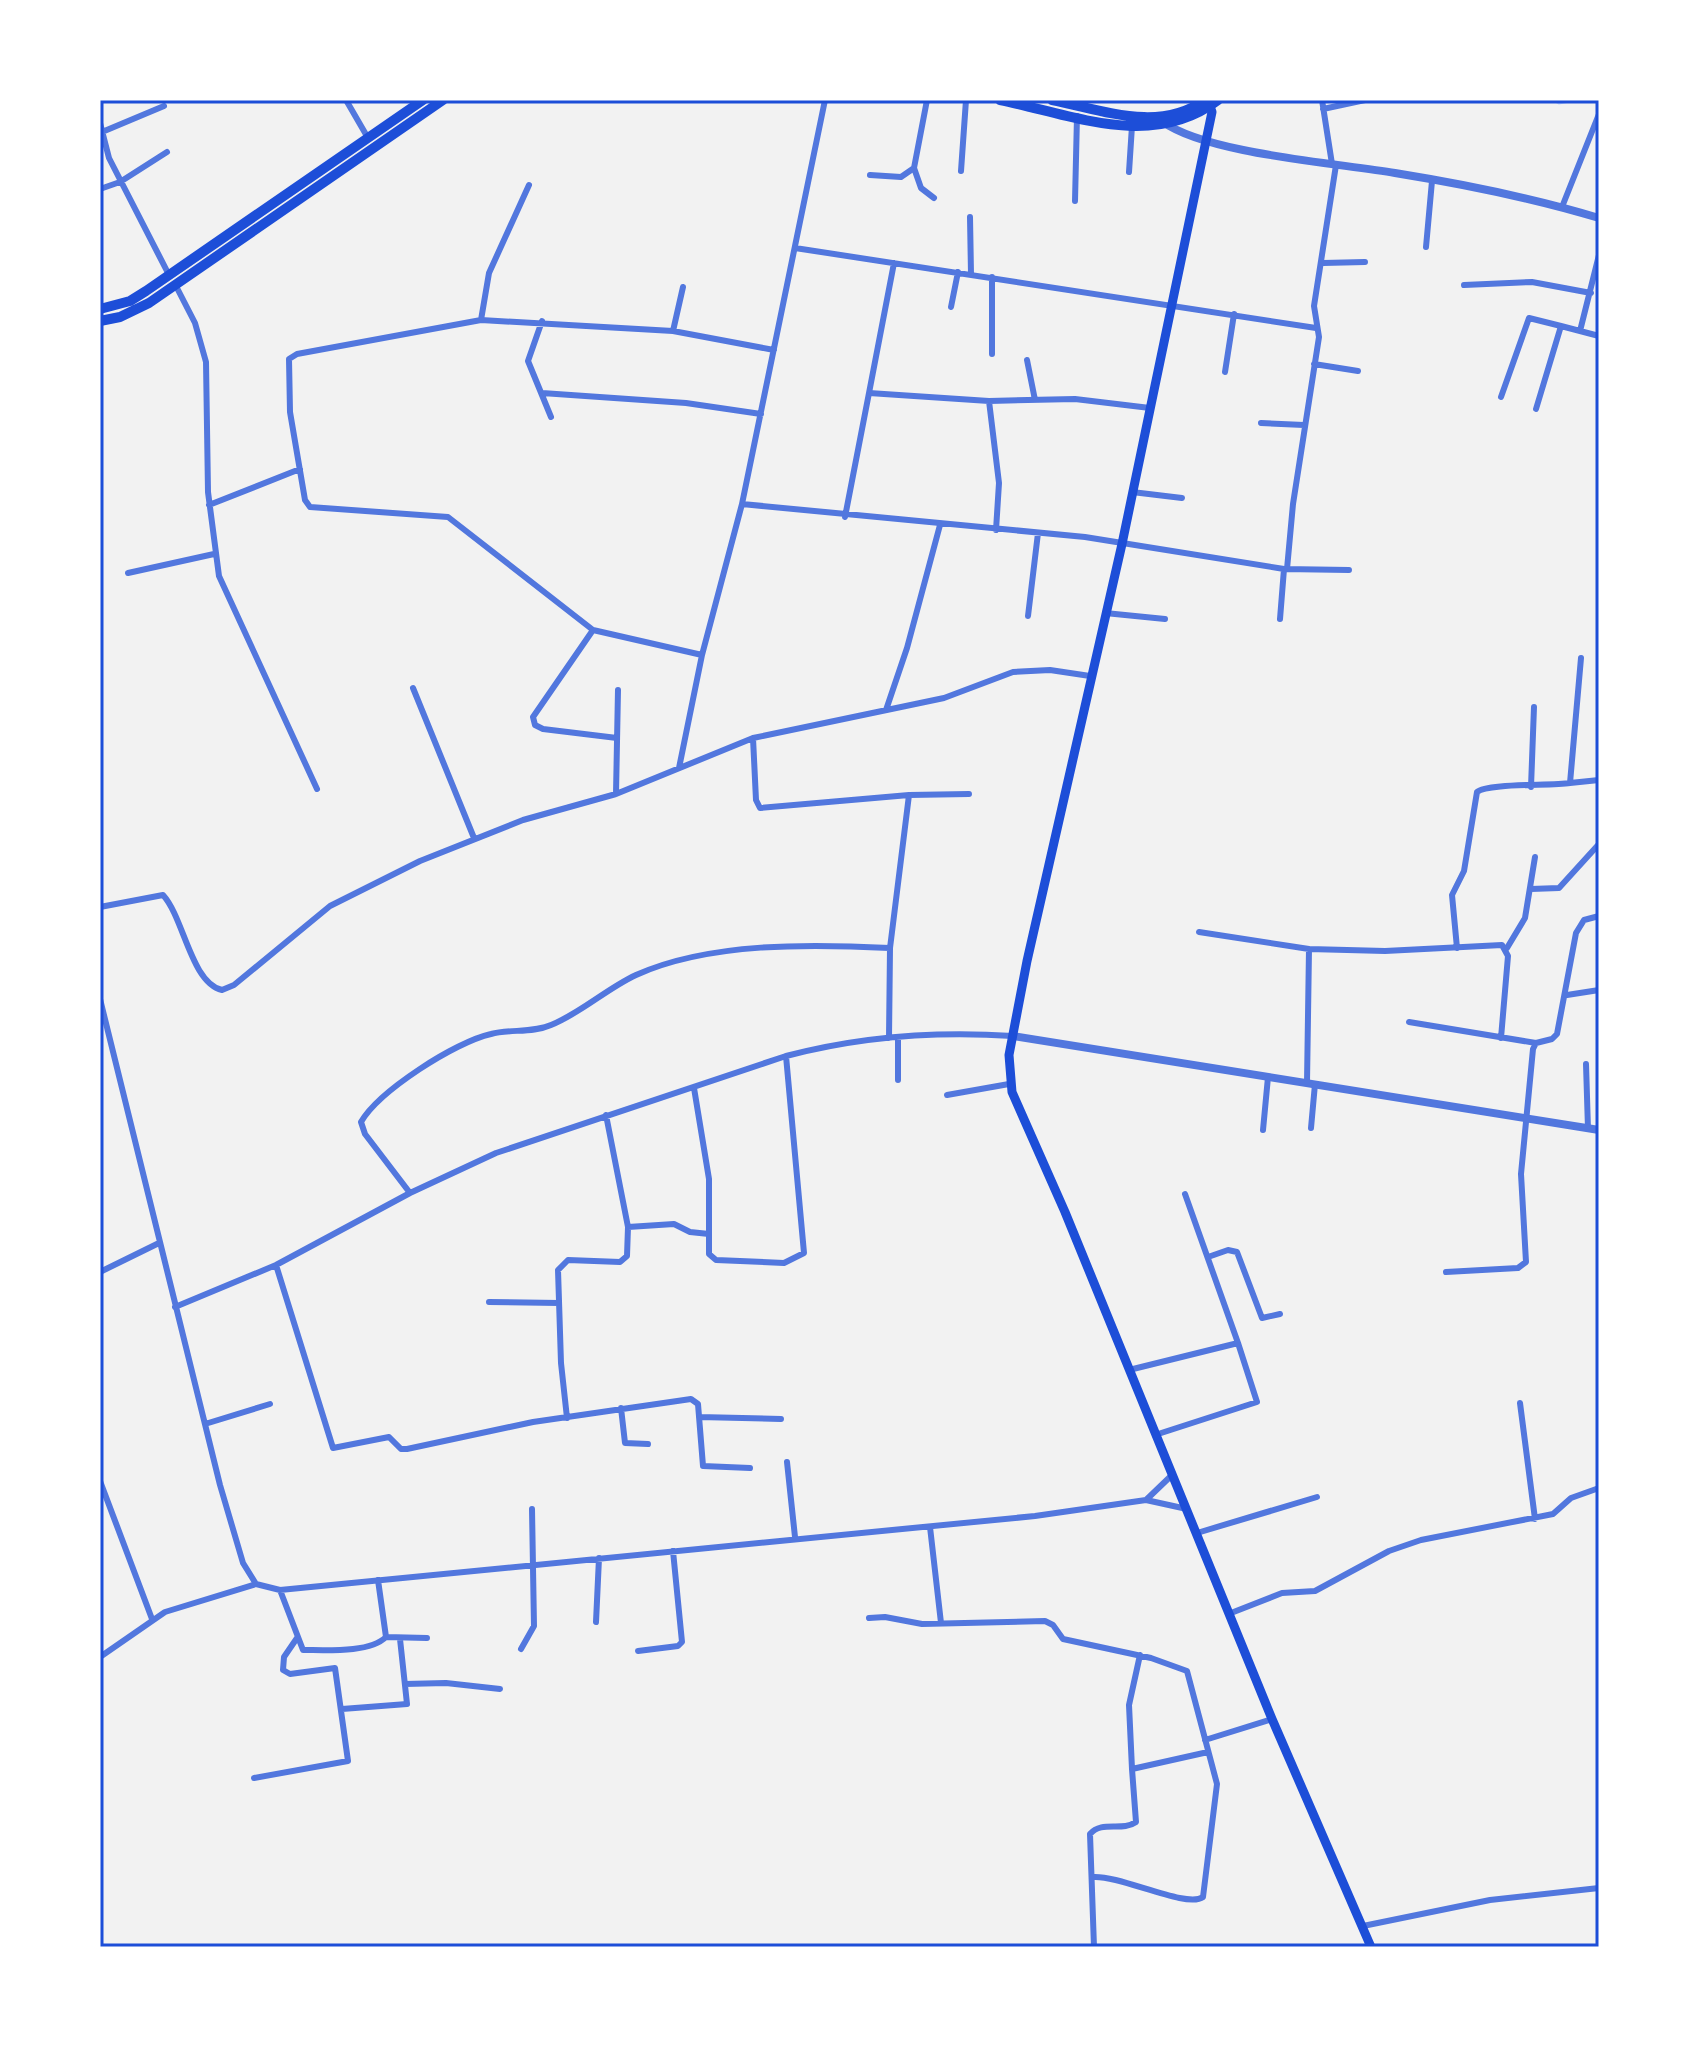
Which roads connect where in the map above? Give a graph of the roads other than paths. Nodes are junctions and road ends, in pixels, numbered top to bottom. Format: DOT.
graph roads {
  1 [pos="346,100"];
  2 [pos="423,100"];
  3 [pos="443,100"];
  4 [pos="825,100"];
  5 [pos="927,100"];
  6 [pos="966,100"];
  7 [pos="1000,100"];
  8 [pos="1052,100"];
  9 [pos="1322,100"];
  10 [pos="1365,100"];
  11 [pos="1210,101"];
  12 [pos="164,106"];
  13 [pos="1323,109"];
  14 [pos="1093,114"];
  15 [pos="1599,114"];
  16 [pos="1077,116"];
  17 [pos="1163,122"];
  18 [pos="100,123"];
  19 [pos="1147,124"];
  20 [pos="1132,126"];
  21 [pos="102,132"];
  22 [pos="369,139"];
  23 [pos="1204,140"];
  24 [pos="167,152"];
  25 [pos="1334,165"];
  26 [pos="914,168"];
  27 [pos="961,171"];
  28 [pos="1129,172"];
  29 [pos="870,175"];
  30 [pos="1432,181"];
  31 [pos="120,182"];
  32 [pos="310,185"];
  33 [pos="529,185"];
  34 [pos="100,189"];
  35 [pos="934,198"];
  36 [pos="1075,201"];
  37 [pos="1562,207"];
  38 [pos="970,217"];
  39 [pos="1599,218"];
  40 [pos="1426,247"];
  41 [pos="795,248"];
  42 [pos="1599,255"];
  43 [pos="1365,262"];
  44 [pos="894,263"];
  45 [pos="1323,263"];
  46 [pos="958,272"];
  47 [pos="971,274"];
  48 [pos="169,275"];
  49 [pos="992,277"];
  50 [pos="1464,285"];
  51 [pos="176,286"];
  52 [pos="683,287"];
  53 [pos="1591,293"];
  54 [pos="1172,303"];
  55 [pos="951,307"];
  56 [pos="100,309"];
  57 [pos="1234,314"];
  58 [pos="481,320"];
  59 [pos="100,321"];
  60 [pos="542,321"];
  61 [pos="1561,326"];
  62 [pos="1316,328"];
  63 [pos="673,331"];
  64 [pos="1580,331"];
  65 [pos="1599,336"];
  66 [pos="774,350"];
  67 [pos="992,354"];
  68 [pos="1027,360"];
  69 [pos="1314,364"];
  70 [pos="1358,371"];
  71 [pos="1225,372"];
  72 [pos="542,393"];
  73 [pos="869,393"];
  74 [pos="1501,397"];
  75 [pos="1035,400"];
  76 [pos="989,401"];
  77 [pos="1150,408"];
  78 [pos="1536,409"];
  79 [pos="761,414"];
  80 [pos="551,417"];
  81 [pos="1261,423"];
  82 [pos="1304,425"];
  83 [pos="1599,449"];
  84 [pos="1599,459"];
  85 [pos="300,469"];
  86 [pos="1132,492"];
  87 [pos="1182,498"];
  88 [pos="742,504"];
  89 [pos="209,505"];
  90 [pos="845,517"];
  91 [pos="940,525"];
  92 [pos="996,530"];
  93 [pos="1038,533"];
  94 [pos="1122,544"];
  95 [pos="214,554"];
  96 [pos="1285,569"];
  97 [pos="1349,570"];
  98 [pos="128,573"];
  99 [pos="1105,613"];
  100 [pos="1028,616"];
  101 [pos="1165,619"];
  102 [pos="1280,619"];
  103 [pos="593,630"];
  104 [pos="702,655"];
  105 [pos="1581,658"];
  106 [pos="1090,676"];
  107 [pos="413,688"];
  108 [pos="618,690"];
  109 [pos="1534,707"];
  110 [pos="886,710"];
  111 [pos="617,738"];
  112 [pos="753,738"];
  113 [pos="679,768"];
  114 [pos="1599,780"];
  115 [pos="1570,783"];
  116 [pos="1531,787"];
  117 [pos="317,789"];
  118 [pos="616,794"];
  119 [pos="969,794"];
  120 [pos="909,795"];
  121 [pos="474,838"];
  122 [pos="1599,844"];
  123 [pos="1535,857"];
  124 [pos="1531,889"];
  125 [pos="100,907"];
  126 [pos="1599,916"];
  127 [pos="1199,932"];
  128 [pos="890,948"];
  129 [pos="1457,948"];
  130 [pos="1507,948"];
  131 [pos="1309,949"];
  132 [pos="1599,990"];
  133 [pos="1567,995"];
  134 [pos="100,999"];
  135 [pos="101,1011"];
  136 [pos="1409,1022"];
  137 [pos="1013,1036"];
  138 [pos="889,1038"];
  139 [pos="898,1038"];
  140 [pos="1501,1038"];
  141 [pos="1536,1043"];
  142 [pos="786,1056"];
  143 [pos="1586,1064"];
  144 [pos="1268,1077"];
  145 [pos="898,1080"];
  146 [pos="1009,1084"];
  147 [pos="1311,1084"];
  148 [pos="694,1088"];
  149 [pos="947,1095"];
  150 [pos="606,1115"];
  151 [pos="1524,1119"];
  152 [pos="1311,1128"];
  153 [pos="1588,1129"];
  154 [pos="1263,1130"];
  155 [pos="1599,1130"];
  156 [pos="410,1193"];
  157 [pos="1185,1194"];
  158 [pos="628,1227"];
  159 [pos="709,1234"];
  160 [pos="159,1243"];
  161 [pos="1208,1257"];
  162 [pos="276,1265"];
  163 [pos="100,1272"];
  164 [pos="1446,1272"];
  165 [pos="489,1302"];
  166 [pos="559,1303"];
  167 [pos="175,1307"];
  168 [pos="1280,1314"];
  169 [pos="1238,1343"];
  170 [pos="1129,1370"];
  171 [pos="1520,1403"];
  172 [pos="270,1404"];
  173 [pos="621,1408"];
  174 [pos="699,1417"];
  175 [pos="567,1418"];
  176 [pos="781,1419"];
  177 [pos="205,1424"];
  178 [pos="1155,1435"];
  179 [pos="648,1444"];
  180 [pos="787,1462"];
  181 [pos="750,1468"];
  182 [pos="1172,1475"];
  183 [pos="100,1481"];
  184 [pos="1599,1488"];
  185 [pos="1317,1497"];
  186 [pos="1146,1500"];
  187 [pos="532,1509"];
  188 [pos="1187,1509"];
  189 [pos="1535,1519"];
  190 [pos="930,1527"];
  191 [pos="1197,1533"];
  192 [pos="795,1537"];
  193 [pos="673,1551"];
  194 [pos="599,1558"];
  195 [pos="533,1565"];
  196 [pos="378,1580"];
  197 [pos="256,1584"];
  198 [pos="280,1590"];
  199 [pos="1231,1613"];
  200 [pos="869,1618"];
  201 [pos="152,1619"];
  202 [pos="596,1622"];
  203 [pos="941,1623"];
  204 [pos="386,1637"];
  205 [pos="297,1638"];
  206 [pos="427,1638"];
  207 [pos="400,1639"];
  208 [pos="521,1649"];
  209 [pos="638,1651"];
  210 [pos="1140,1655"];
  211 [pos="100,1657"];
  212 [pos="405,1684"];
  213 [pos="500,1689"];
  214 [pos="342,1709"];
  215 [pos="1272,1719"];
  216 [pos="1205,1740"];
  217 [pos="1208,1752"];
  218 [pos="1132,1769"];
  219 [pos="254,1778"];
  220 [pos="1093,1877"];
  221 [pos="1599,1888"];
  222 [pos="1363,1926"];
  223 [pos="1094,1947"];
  224 [pos="1371,1947"];
  1 -- 22 [label="street"];
  2 -- 22 [label="highway"];
  3 -- 32 [label="highway"];
  4 -- 41 [label="street"];
  5 -- 26 [label="street"];
  6 -- 27 [label="street"];
  7 -- 16 [label="highway"];
  8 -- 14 [label="highway"];
  9 -- 13 [label="street"];
  10 -- 13 [label="street"];
  11 -- 17 [label="highway"];
  11 -- 23 [label="main road"];
  12 -- 21 [label="street"];
  13 -- 25 [label="street"];
  14 -- 16 [label="highway"];
  14 -- 19 [label="highway"];
  14 -- 20 [label="highway"];
  15 -- 37 [label="street"];
  16 -- 36 [label="street"];
  17 -- 19 [label="highway"];
  17 -- 23 [label="street"];
  18 -- 21 [label="street"];
  19 -- 20 [label="highway"];
  20 -- 28 [label="street"];
  21 -- 31 [label="street"];
  22 -- 32 [label="highway"];
  23 -- 25 [label="street"];
  23 -- 54 [label="main road"];
  24 -- 31 [label="street"];
  25 -- 30 [label="street"];
  25 -- 45 [label="street"];
  26 -- 29 [label="street"];
  26 -- 35 [label="street"];
  30 -- 37 [label="street"];
  30 -- 40 [label="street"];
  31 -- 34 [label="street"];
  31 -- 48 [label="street"];
  32 -- 48 [label="highway"];
  32 -- 51 [label="highway"];
  33 -- 58 [label="street"];
  37 -- 39 [label="street"];
  38 -- 47 [label="street"];
  41 -- 44 [label="street"];
  41 -- 66 [label="street"];
  42 -- 53 [label="street"];
  43 -- 45 [label="street"];
  44 -- 46 [label="street"];
  44 -- 73 [label="street"];
  45 -- 62 [label="street"];
  46 -- 47 [label="street"];
  46 -- 55 [label="street"];
  47 -- 49 [label="street"];
  48 -- 56 [label="highway"];
  49 -- 54 [label="street"];
  49 -- 67 [label="street"];
  50 -- 53 [label="street"];
  51 -- 59 [label="highway"];
  51 -- 89 [label="street"];
  52 -- 63 [label="street"];
  53 -- 64 [label="street"];
  54 -- 57 [label="street"];
  54 -- 77 [label="main road"];
  57 -- 62 [label="street"];
  57 -- 71 [label="street"];
  58 -- 60 [label="street"];
  58 -- 85 [label="street"];
  60 -- 63 [label="street"];
  60 -- 72 [label="street"];
  61 -- 64 [label="street"];
  61 -- 74 [label="street"];
  61 -- 78 [label="street"];
  62 -- 69 [label="street"];
  63 -- 66 [label="street"];
  64 -- 65 [label="street"];
  66 -- 79 [label="street"];
  68 -- 75 [label="street"];
  69 -- 70 [label="street"];
  69 -- 82 [label="street"];
  72 -- 79 [label="street"];
  72 -- 80 [label="street"];
  73 -- 76 [label="street"];
  73 -- 90 [label="street"];
  75 -- 76 [label="street"];
  75 -- 77 [label="street"];
  76 -- 92 [label="street"];
  77 -- 86 [label="main road"];
  79 -- 88 [label="street"];
  81 -- 82 [label="street"];
  82 -- 96 [label="street"];
  83 -- 84 [label="street"];
  85 -- 89 [label="street"];
  85 -- 103 [label="street"];
  86 -- 87 [label="street"];
  86 -- 94 [label="main road"];
  88 -- 90 [label="street"];
  88 -- 104 [label="street"];
  89 -- 95 [label="street"];
  90 -- 91 [label="street"];
  91 -- 92 [label="street"];
  91 -- 110 [label="street"];
  92 -- 93 [label="street"];
  93 -- 94 [label="street"];
  93 -- 100 [label="street"];
  94 -- 96 [label="street"];
  94 -- 99 [label="main road"];
  95 -- 98 [label="street"];
  95 -- 117 [label="street"];
  96 -- 97 [label="street"];
  96 -- 102 [label="street"];
  99 -- 101 [label="street"];
  99 -- 106 [label="main road"];
  103 -- 104 [label="street"];
  103 -- 111 [label="street"];
  104 -- 113 [label="street"];
  105 -- 115 [label="street"];
  106 -- 110 [label="street"];
  106 -- 137 [label="main road"];
  107 -- 121 [label="street"];
  108 -- 111 [label="street"];
  109 -- 116 [label="street"];
  110 -- 112 [label="street"];
  111 -- 118 [label="street"];
  112 -- 113 [label="street"];
  112 -- 120 [label="street"];
  113 -- 118 [label="street"];
  114 -- 115 [label="street"];
  115 -- 116 [label="street"];
  116 -- 129 [label="street"];
  118 -- 121 [label="street"];
  119 -- 120 [label="street"];
  120 -- 128 [label="street"];
  121 -- 125 [label="street"];
  122 -- 124 [label="street"];
  123 -- 124 [label="street"];
  124 -- 130 [label="street"];
  126 -- 133 [label="street"];
  127 -- 131 [label="street"];
  128 -- 138 [label="street"];
  128 -- 156 [label="street"];
  129 -- 130 [label="street"];
  129 -- 131 [label="street"];
  130 -- 140 [label="street"];
  131 -- 147 [label="street"];
  132 -- 133 [label="street"];
  133 -- 141 [label="street"];
  134 -- 135 [label="street"];
  135 -- 160 [label="street"];
  136 -- 140 [label="street"];
  137 -- 139 [label="street"];
  137 -- 144 [label="street"];
  137 -- 146 [label="main road"];
  138 -- 139 [label="street"];
  138 -- 142 [label="street"];
  139 -- 145 [label="street"];
  140 -- 141 [label="street"];
  141 -- 151 [label="street"];
  142 -- 148 [label="street"];
  142 -- 159 [label="street"];
  143 -- 153 [label="street"];
  144 -- 147 [label="street"];
  144 -- 154 [label="street"];
  146 -- 149 [label="street"];
  146 -- 170 [label="main road"];
  147 -- 151 [label="street"];
  147 -- 152 [label="street"];
  148 -- 150 [label="street"];
  148 -- 159 [label="street"];
  150 -- 156 [label="street"];
  150 -- 158 [label="street"];
  151 -- 153 [label="street"];
  151 -- 164 [label="street"];
  153 -- 155 [label="street"];
  156 -- 162 [label="street"];
  157 -- 161 [label="street"];
  158 -- 159 [label="street"];
  158 -- 166 [label="street"];
  160 -- 163 [label="street"];
  160 -- 167 [label="street"];
  161 -- 168 [label="street"];
  161 -- 169 [label="street"];
  162 -- 167 [label="street"];
  162 -- 175 [label="street"];
  165 -- 166 [label="street"];
  166 -- 175 [label="street"];
  167 -- 177 [label="street"];
  169 -- 170 [label="street"];
  169 -- 178 [label="street"];
  170 -- 178 [label="main road"];
  171 -- 189 [label="street"];
  172 -- 177 [label="street"];
  173 -- 174 [label="street"];
  173 -- 175 [label="street"];
  173 -- 179 [label="street"];
  174 -- 176 [label="street"];
  174 -- 181 [label="street"];
  177 -- 197 [label="street"];
  178 -- 182 [label="main road"];
  180 -- 192 [label="street"];
  182 -- 186 [label="street"];
  182 -- 188 [label="main road"];
  183 -- 201 [label="street"];
  184 -- 189 [label="street"];
  185 -- 191 [label="street"];
  186 -- 188 [label="street"];
  186 -- 190 [label="street"];
  187 -- 195 [label="street"];
  188 -- 191 [label="main road"];
  189 -- 199 [label="street"];
  190 -- 192 [label="street"];
  190 -- 203 [label="street"];
  191 -- 199 [label="main road"];
  192 -- 193 [label="street"];
  193 -- 194 [label="street"];
  193 -- 209 [label="street"];
  194 -- 195 [label="street"];
  194 -- 202 [label="street"];
  195 -- 196 [label="street"];
  195 -- 208 [label="street"];
  196 -- 198 [label="street"];
  196 -- 204 [label="street"];
  197 -- 198 [label="street"];
  197 -- 201 [label="street"];
  198 -- 205 [label="street"];
  199 -- 215 [label="main road"];
  200 -- 203 [label="street"];
  201 -- 211 [label="street"];
  203 -- 210 [label="street"];
  204 -- 205 [label="street"];
  204 -- 207 [label="street"];
  205 -- 214 [label="street"];
  206 -- 207 [label="street"];
  207 -- 212 [label="street"];
  210 -- 216 [label="street"];
  210 -- 218 [label="street"];
  212 -- 213 [label="street"];
  212 -- 214 [label="street"];
  214 -- 219 [label="street"];
  215 -- 216 [label="street"];
  215 -- 222 [label="main road"];
  216 -- 217 [label="street"];
  217 -- 218 [label="street"];
  217 -- 220 [label="street"];
  218 -- 220 [label="street"];
  220 -- 223 [label="street"];
  221 -- 222 [label="street"];
  222 -- 224 [label="main road"];
}
